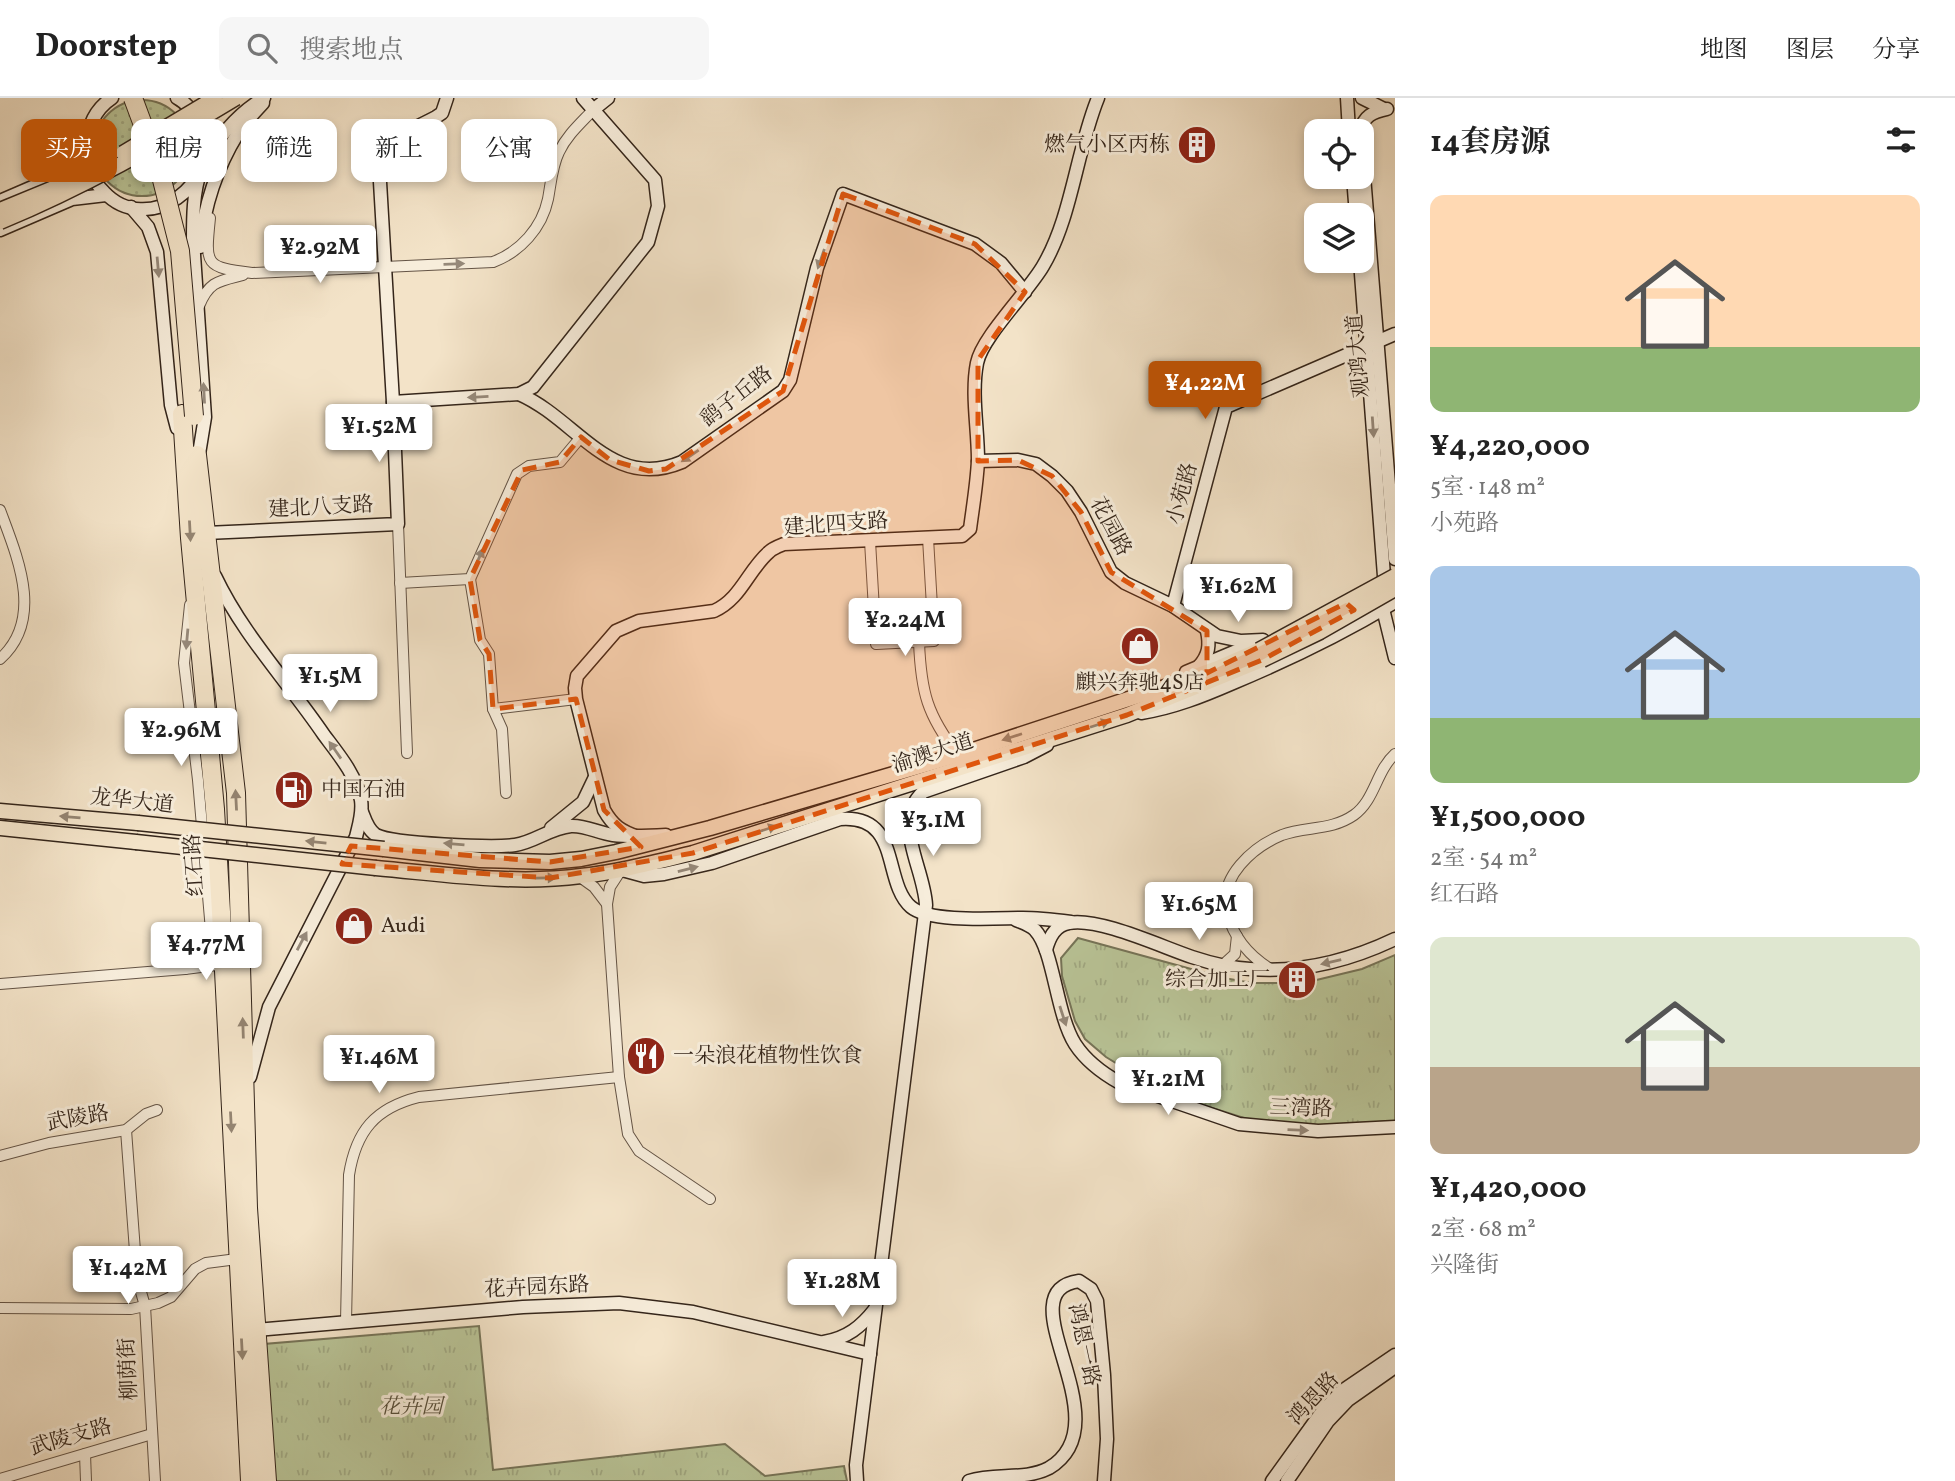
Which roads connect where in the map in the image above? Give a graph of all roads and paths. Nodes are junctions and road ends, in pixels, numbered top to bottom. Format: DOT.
graph roads {
  1 [pos="134,98"];
  2 [pos="215,98"];
  3 [pos="236,98"];
  4 [pos="266,98"];
  5 [pos="447,98"];
  6 [pos="583,98"];
  7 [pos="608,98"];
  8 [pos="1098,98"];
  9 [pos="1347,98"];
  10 [pos="1362,98"];
  11 [pos="111,99"];
  12 [pos="183,99"];
  13 [pos="593,110"];
  14 [pos="1391,110"];
  15 [pos="92,119"];
  16 [pos="197,119"];
  17 [pos="1348,119"];
  18 [pos="1365,119"];
  19 [pos="227,132"];
  20 [pos="44,182"];
  21 [pos="95,182"];
  22 [pos="193,182"];
  23 [pos="198,182"];
  24 [pos="1364,189"];
  25 [pos="212,191"];
  26 [pos="106,195"];
  27 [pos="0,201"];
  28 [pos="131,207"];
  29 [pos="0,210"];
  30 [pos="0,222"];
  31 [pos="0,230"];
  32 [pos="386,267"];
  33 [pos="252,273"];
  34 [pos="1362,273"];
  35 [pos="197,279"];
  36 [pos="1026,292"];
  37 [pos="199,307"];
  38 [pos="1395,334"];
  39 [pos="1372,344"];
  40 [pos="540,378"];
  41 [pos="519,394"];
  42 [pos="393,402"];
  43 [pos="543,406"];
  44 [pos="188,415"];
  45 [pos="581,437"];
  46 [pos="192,458"];
  47 [pos="978,461"];
  48 [pos="0,510"];
  49 [pos="398,524"];
  50 [pos="206,533"];
  51 [pos="928,538"];
  52 [pos="870,541"];
  53 [pos="1395,559"];
  54 [pos="201,567"];
  55 [pos="1391,574"];
  56 [pos="470,579"];
  57 [pos="400,583"];
  58 [pos="1395,589"];
  59 [pos="1338,603"];
  60 [pos="1389,605"];
  61 [pos="1173,606"];
  62 [pos="1351,627"];
  63 [pos="1207,631"];
  64 [pos="919,642"];
  65 [pos="1261,650"];
  66 [pos="1395,658"];
  67 [pos="0,659"];
  68 [pos="1196,668"];
  69 [pos="576,699"];
  70 [pos="1123,700"];
  71 [pos="493,709"];
  72 [pos="1127,715"];
  73 [pos="1064,736"];
  74 [pos="407,753"];
  75 [pos="1395,754"];
  76 [pos="958,755"];
  77 [pos="595,776"];
  78 [pos="506,793"];
  79 [pos="0,811"];
  80 [pos="362,812"];
  81 [pos="0,828"];
  82 [pos="548,831"];
  83 [pos="688,833"];
  84 [pos="638,837"];
  85 [pos="384,849"];
  86 [pos="376,868"];
  87 [pos="621,870"];
  88 [pos="580,877"];
  89 [pos="607,904"];
  90 [pos="924,913"];
  91 [pos="1012,919"];
  92 [pos="1071,922"];
  93 [pos="1237,935"];
  94 [pos="1395,939"];
  95 [pos="212,942"];
  96 [pos="1046,950"];
  97 [pos="224,964"];
  98 [pos="1223,965"];
  99 [pos="185,970"];
  100 [pos="1272,970"];
  101 [pos="0,984"];
  102 [pos="619,1077"];
  103 [pos="245,1096"];
  104 [pos="157,1110"];
  105 [pos="1395,1127"];
  106 [pos="126,1130"];
  107 [pos="0,1156"];
  108 [pos="710,1199"];
  109 [pos="237,1259"];
  110 [pos="145,1306"];
  111 [pos="0,1308"];
  112 [pos="875,1309"];
  113 [pos="346,1322"];
  114 [pos="256,1330"];
  115 [pos="817,1342"];
  116 [pos="870,1354"];
  117 [pos="1395,1355"];
  118 [pos="1395,1367"];
  119 [pos="152,1434"];
  120 [pos="85,1454"];
  121 [pos="0,1479"];
  122 [pos="86,1481"];
  123 [pos="155,1481"];
  124 [pos="250,1481"];
  125 [pos="267,1481"];
  126 [pos="857,1481"];
  127 [pos="969,1481"];
  128 [pos="1104,1481"];
  129 [pos="1272,1481"];
  130 [pos="1287,1481"];
  1 -- 44 [label="highway, bridge"];
  2 -- 29 [label="main road, bridge"];
  3 -- 30 [label="main road, bridge"];
  4 -- 19 [label="street"];
  4 -- 25 [label="street"];
  5 -- 32 [label="street, 建北八支路"];
  6 -- 13 [label="street"];
  7 -- 13 [label="street"];
  8 -- 36 [label="street, 建北四支路"];
  9 -- 17 [label="street"];
  10 -- 14 [label="street"];
  11 -- 15 [label="street"];
  11 -- 44 [label="highway, bridge"];
  12 -- 16 [label="street"];
  32 -- 13 [label="street, one-way"];
  13 -- 40 [label="street"];
  14 -- 18 [label="street"];
  20 -- 27 [label="street"];
  21 -- 26 [label="street"];
  22 -- 28 [label="street"];
  23 -- 35 [label="street"];
  24 -- 39 [label="street, 观鸿大道"];
  25 -- 33 [label="street"];
  25 -- 35 [label="street"];
  26 -- 28 [label="street"];
  26 -- 31 [label="street"];
  28 -- 46 [label="street, one-way"];
  32 -- 33 [label="street"];
  32 -- 42 [label="street, 建北八支路"];
  33 -- 37 [label="street"];
  34 -- 39 [label="street, 观鸿大道"];
  35 -- 37 [label="street"];
  36 -- 45 [label="street, 鹞子丘路, one-way"];
  36 -- 47 [label="street, 建北四支路"];
  46 -- 37 [label="street, one-way"];
  38 -- 39 [label="street, 小苑路"];
  39 -- 53 [label="street, 观鸿大道"];
  39 -- 55 [label="street, 观鸿大道, one-way"];
  39 -- 61 [label="street, 小苑路"];
  40 -- 41 [label="street"];
  40 -- 43 [label="street"];
  41 -- 42 [label="street, one-way"];
  41 -- 43 [label="street, 鹞子丘路"];
  42 -- 49 [label="street, 建北八支路"];
  43 -- 45 [label="street, 鹞子丘路"];
  44 -- 46 [label="highway, 红石路"];
  56 -- 45 [label="street, one-way"];
  46 -- 50 [label="highway, 红石路"];
  46 -- 54 [label="highway, 红石路, one-way"];
  47 -- 51 [label="street, 建北四支路"];
  47 -- 61 [label="street, 花园路"];
  48 -- 67 [label="street"];
  49 -- 50 [label="street, 建北八支路"];
  49 -- 57 [label="street"];
  50 -- 54 [label="highway, 红石路"];
  51 -- 52 [label="street, 建北四支路"];
  51 -- 64 [label="street"];
  52 -- 64 [label="street"];
  52 -- 69 [label="street, 建北四支路"];
  80 -- 54 [label="street, 红石路, one-way"];
  54 -- 95 [label="street, one-way"];
  54 -- 97 [label="highway, 红石路"];
  103 -- 54 [label="highway, 红石路, one-way"];
  55 -- 59 [label="street"];
  55 -- 60 [label="street, 观鸿大道"];
  55 -- 65 [label="main road, 渝澳大道, bridge"];
  56 -- 57 [label="street"];
  56 -- 71 [label="street"];
  57 -- 74 [label="street"];
  58 -- 65 [label="main road, 渝澳大道, bridge"];
  59 -- 62 [label="street"];
  59 -- 65 [label="street"];
  60 -- 62 [label="street"];
  60 -- 66 [label="street"];
  61 -- 63 [label="street, 花园路"];
  62 -- 72 [label="street"];
  63 -- 65 [label="street"];
  63 -- 68 [label="street"];
  64 -- 76 [label="street"];
  65 -- 68 [label="street"];
  65 -- 70 [label="main road, 渝澳大道"];
  65 -- 72 [label="main road, 渝澳大道"];
  68 -- 70 [label="street"];
  69 -- 71 [label="street"];
  69 -- 77 [label="street, 建北四支路"];
  70 -- 76 [label="main road, 渝澳大道, one-way"];
  71 -- 78 [label="street"];
  73 -- 72 [label="main road, 渝澳大道, one-way"];
  87 -- 73 [label="main road, 渝澳大道, one-way"];
  73 -- 90 [label="street"];
  75 -- 93 [label="street"];
  76 -- 83 [label="main road, 渝澳大道"];
  77 -- 82 [label="street"];
  77 -- 84 [label="street, 建北四支路"];
  85 -- 79 [label="main road, 龙华大道, one-way, bridge"];
  82 -- 80 [label="street, one-way"];
  103 -- 80 [label="street, 红石路, one-way"];
  81 -- 86 [label="main road, 龙华大道, bridge"];
  82 -- 84 [label="street"];
  83 -- 84 [label="street"];
  83 -- 85 [label="main road, 渝澳大道"];
  86 -- 88 [label="main road, 渝澳大道, one-way"];
  87 -- 88 [label="main road, 渝澳大道"];
  87 -- 89 [label="street"];
  87 -- 90 [label="street, one-way"];
  88 -- 89 [label="street"];
  89 -- 102 [label="street"];
  90 -- 91 [label="street"];
  90 -- 112 [label="street"];
  91 -- 92 [label="street"];
  91 -- 96 [label="street"];
  92 -- 96 [label="street"];
  92 -- 98 [label="street"];
  93 -- 98 [label="street"];
  93 -- 100 [label="street"];
  94 -- 100 [label="street, one-way"];
  95 -- 97 [label="street"];
  95 -- 99 [label="street"];
  96 -- 105 [label="street, 三湾路, one-way"];
  97 -- 99 [label="street"];
  97 -- 109 [label="highway, 红石路, one-way"];
  98 -- 100 [label="street"];
  99 -- 101 [label="street"];
  102 -- 108 [label="street"];
  102 -- 113 [label="street"];
  103 -- 114 [label="highway, 红石路"];
  104 -- 106 [label="street, 武陵路"];
  106 -- 107 [label="street, 武陵路"];
  106 -- 110 [label="street, 柳荫街"];
  109 -- 110 [label="street"];
  109 -- 124 [label="highway, 红石路, one-way"];
  110 -- 111 [label="street"];
  110 -- 119 [label="street, 柳荫街"];
  112 -- 115 [label="street, 花卉园东路"];
  112 -- 116 [label="street"];
  113 -- 114 [label="street, 花卉园东路"];
  113 -- 115 [label="street, 花卉园东路"];
  114 -- 125 [label="highway, 红石路"];
  115 -- 116 [label="street, 花卉园东路"];
  116 -- 126 [label="street"];
  117 -- 129 [label="street, 鸿恩路"];
  118 -- 130 [label="street, 鸿恩路"];
  119 -- 120 [label="street, 武陵支路"];
  119 -- 123 [label="street, 柳荫街"];
  120 -- 121 [label="street, 武陵支路"];
  120 -- 122 [label="street"];
  127 -- 128 [label="street, 鸿恩一路"];
}
